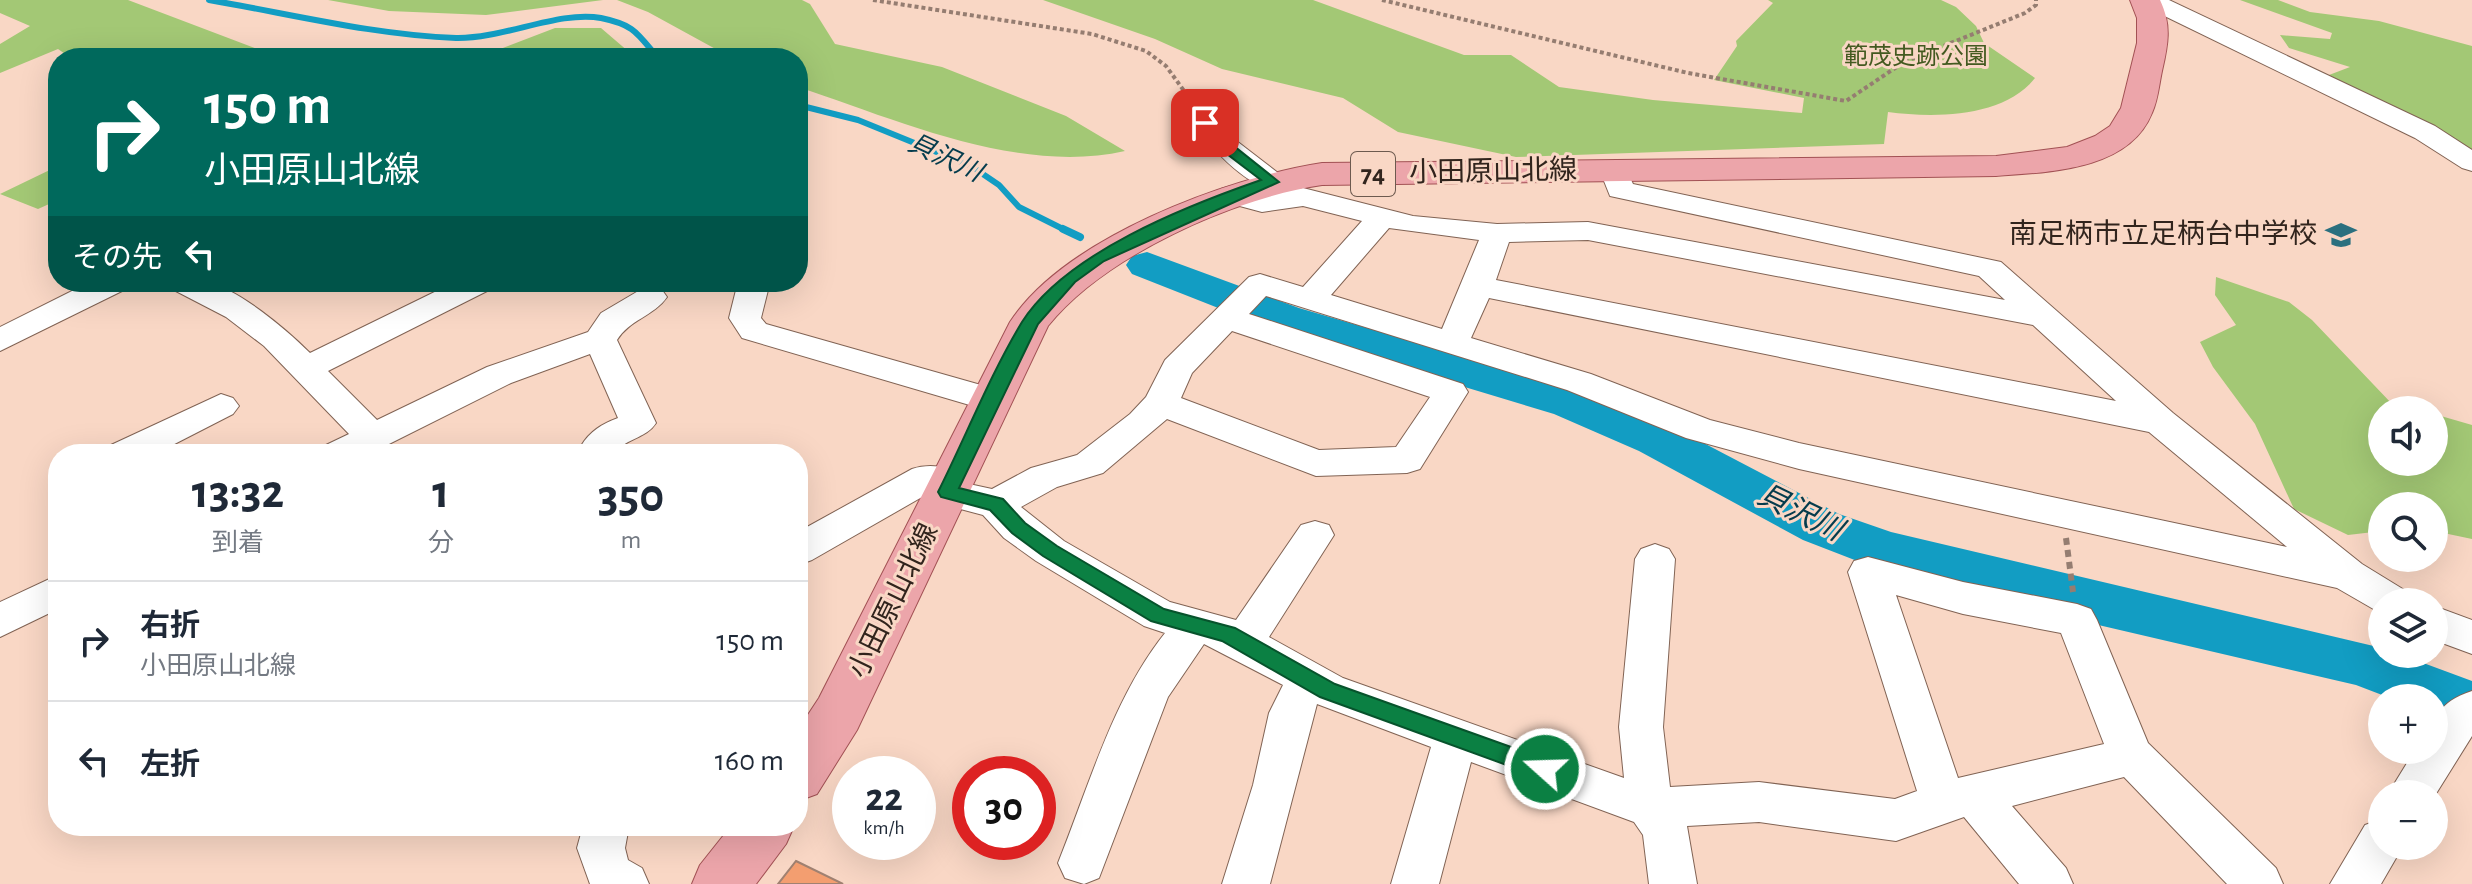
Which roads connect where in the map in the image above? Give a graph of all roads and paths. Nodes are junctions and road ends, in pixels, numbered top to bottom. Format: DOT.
graph roads {
  1 [pos="873,0"];
  2 [pos="1382,0"];
  3 [pos="2036,0"];
  4 [pos="2147,0"];
  5 [pos="1197,111"];
  6 [pos="2472,162"];
  7 [pos="1614,171"];
  8 [pos="1272,182"];
  9 [pos="1231,195"];
  10 [pos="1381,218"];
  11 [pos="1497,233"];
  12 [pos="1478,286"];
  13 [pos="95,292"];
  14 [pos="202,292"];
  15 [pos="460,292"];
  16 [pos="752,292"];
  17 [pos="651,297"];
  18 [pos="1310,299"];
  19 [pos="2043,317"];
  20 [pos="1227,318"];
  21 [pos="0,340"];
  22 [pos="600,340"];
  23 [pos="1452,343"];
  24 [pos="307,368"];
  25 [pos="990,399"];
  26 [pos="1161,403"];
  27 [pos="221,406"];
  28 [pos="2160,422"];
  29 [pos="373,437"];
  30 [pos="144,444"];
  31 [pos="359,444"];
  32 [pos="601,444"];
  33 [pos="949,487"];
  34 [pos="996,504"];
  35 [pos="2063,513"];
  36 [pos="1315,535"];
  37 [pos="808,544"];
  38 [pos="1655,559"];
  39 [pos="2348,575"];
  40 [pos="2369,588"];
  41 [pos="48,595"];
  42 [pos="2077,620"];
  43 [pos="0,621"];
  44 [pos="1195,625"];
  45 [pos="2448,628"];
  46 [pos="2472,638"];
  47 [pos="1242,644"];
  48 [pos="1307,680"];
  49 [pos="2466,714"];
  50 [pos="1456,737"];
  51 [pos="2132,756"];
  52 [pos="808,761"];
  53 [pos="2421,780"];
  54 [pos="1958,798"];
  55 [pos="1650,808"];
  56 [pos="604,836"];
  57 [pos="758,836"];
  58 [pos="2369,860"];
  59 [pos="1082,863"];
  60 [pos="625,884"];
  61 [pos="721,884"];
  62 [pos="1246,884"];
  63 [pos="1415,884"];
  64 [pos="1673,884"];
  65 [pos="2049,884"];
  66 [pos="2259,884"];
  67 [pos="2354,884"];
  1 -- 5 [label="path"];
  2 -- 3 [label="path"];
  4 -- 6 [label="street"];
  4 -- 7 [label="main road, 小田原山北線 / 74"];
  5 -- 8 [label="street"];
  7 -- 8 [label="main road, 小田原山北線 / 74"];
  7 -- 19 [label="street"];
  8 -- 9 [label="main road, 小田原山北線 / 74"];
  9 -- 10 [label="street"];
  9 -- 25 [label="main road, 小田原山北線 / 74"];
  10 -- 11 [label="street"];
  10 -- 18 [label="street"];
  11 -- 12 [label="street"];
  11 -- 19 [label="street"];
  12 -- 23 [label="street"];
  12 -- 28 [label="street"];
  13 -- 21 [label="street"];
  14 -- 24 [label="street"];
  15 -- 24 [label="street"];
  16 -- 25 [label="street"];
  17 -- 22 [label="street"];
  18 -- 20 [label="street"];
  18 -- 23 [label="street"];
  19 -- 28 [label="street"];
  20 -- 26 [label="street"];
  20 -- 26 [label="street"];
  22 -- 29 [label="street"];
  22 -- 32 [label="street"];
  23 -- 35 [label="street"];
  24 -- 29 [label="street"];
  25 -- 33 [label="main road, 小田原山北線 / 74"];
  26 -- 34 [label="street"];
  27 -- 30 [label="street"];
  28 -- 39 [label="street"];
  29 -- 31 [label="street"];
  33 -- 34 [label="street"];
  33 -- 37 [label="street"];
  33 -- 52 [label="main road, 小田原山北線 / 74"];
  34 -- 44 [label="street"];
  35 -- 39 [label="street"];
  35 -- 42 [label="path"];
  36 -- 47 [label="street"];
  38 -- 55 [label="street"];
  39 -- 40 [label="street"];
  41 -- 43 [label="street"];
  42 -- 51 [label="street"];
  42 -- 54 [label="street"];
  44 -- 47 [label="street"];
  44 -- 59 [label="street"];
  45 -- 46 [label="street"];
  47 -- 48 [label="street"];
  48 -- 50 [label="street"];
  48 -- 62 [label="street"];
  49 -- 53 [label="street"];
  50 -- 55 [label="street"];
  50 -- 63 [label="street"];
  51 -- 54 [label="street"];
  51 -- 66 [label="street"];
  54 -- 55 [label="street"];
  54 -- 65 [label="street"];
  55 -- 64 [label="street"];
  56 -- 60 [label="street"];
  57 -- 61 [label="main road"];
  58 -- 67 [label="street"];
}
